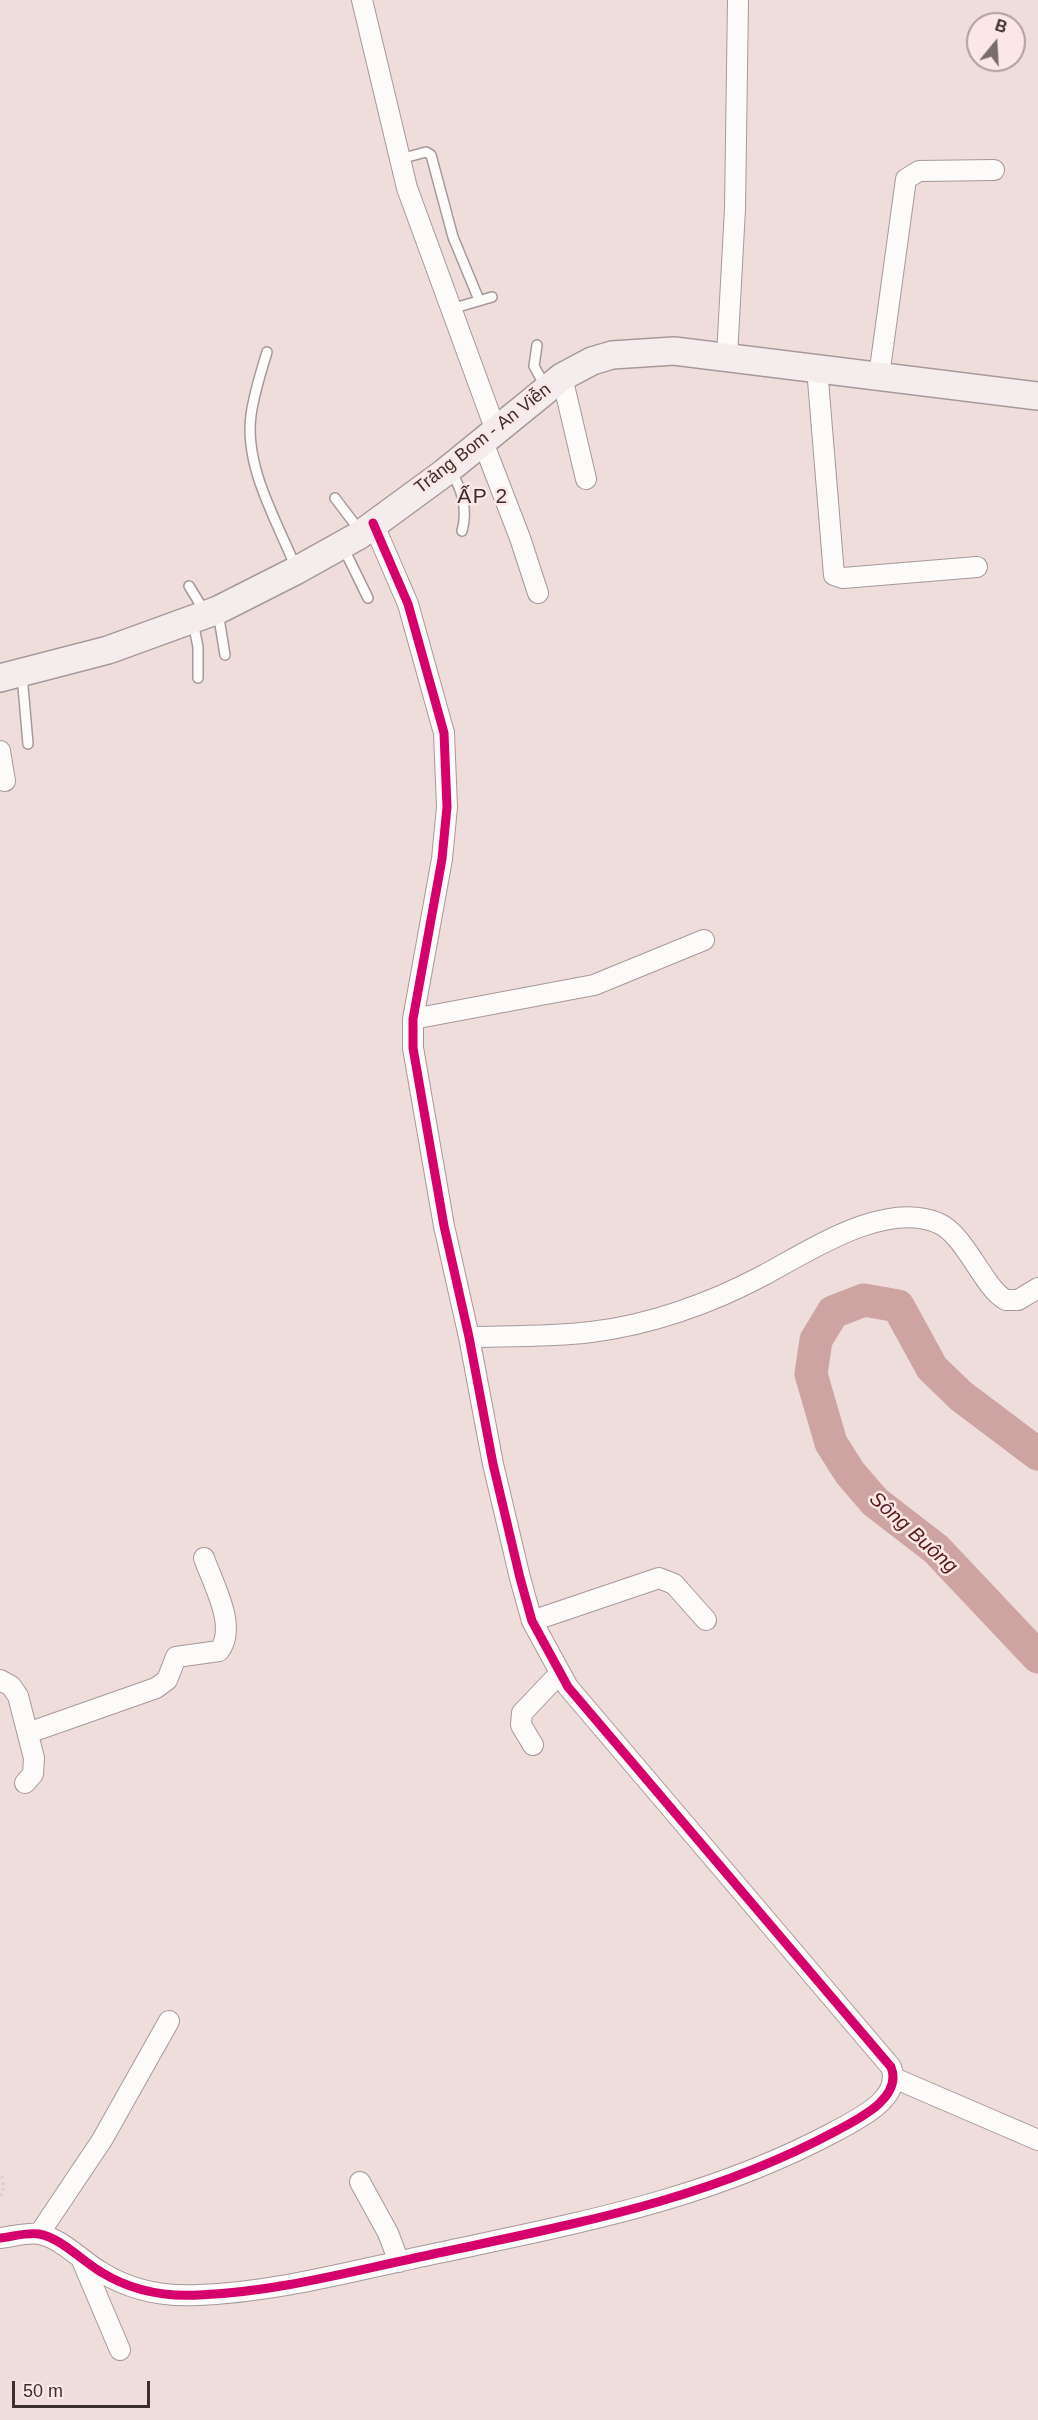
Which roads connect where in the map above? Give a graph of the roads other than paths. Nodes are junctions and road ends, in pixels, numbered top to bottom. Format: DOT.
graph roads {
  1 [pos="362,0"];
  2 [pos="738,0"];
  3 [pos="400,159"];
  4 [pos="994,170"];
  5 [pos="492,297"];
  6 [pos="479,300"];
  7 [pos="451,309"];
  8 [pos="537,345"];
  9 [pos="267,352"];
  10 [pos="726,356"];
  11 [pos="817,368"];
  12 [pos="879,376"];
  13 [pos="554,383"];
  14 [pos="1038,396"];
  15 [pos="490,436"];
  16 [pos="450,469"];
  17 [pos="586,479"];
  18 [pos="335,498"];
  19 [pos="462,531"];
  20 [pos="359,533"];
  21 [pos="978,567"];
  22 [pos="297,570"];
  23 [pos="189,586"];
  24 [pos="538,593"];
  25 [pos="368,598"];
  26 [pos="205,614"];
  27 [pos="225,655"];
  28 [pos="11,675"];
  29 [pos="198,678"];
  30 [pos="28,744"];
  31 [pos="0,751"];
  32 [pos="5,781"];
  33 [pos="704,940"];
  34 [pos="413,1019"];
  35 [pos="1038,1288"];
  36 [pos="469,1337"];
  37 [pos="204,1558"];
  38 [pos="706,1620"];
  39 [pos="532,1621"];
  40 [pos="560,1673"];
  41 [pos="0,1680"];
  42 [pos="28,1733"];
  43 [pos="533,1745"];
  44 [pos="24,1783"];
  45 [pos="170,2021"];
  46 [pos="894,2078"];
  47 [pos="1038,2140"];
  48 [pos="360,2182"];
  49 [pos="39,2234"];
  50 [pos="0,2238"];
  51 [pos="81,2258"];
  52 [pos="399,2262"];
  53 [pos="120,2350"];
  1 -- 3 [label="street"];
  2 -- 10 [label="street"];
  3 -- 6 [label="lane"];
  3 -- 7 [label="street"];
  4 -- 12 [label="street"];
  5 -- 6 [label="lane"];
  6 -- 7 [label="lane"];
  7 -- 15 [label="street"];
  8 -- 13 [label="lane"];
  9 -- 22 [label="lane"];
  10 -- 11 [label="main road, Trảng Bom - An Viễn"];
  10 -- 13 [label="main road, Trảng Bom - An Viễn"];
  11 -- 12 [label="main road, Trảng Bom - An Viễn"];
  11 -- 21 [label="street"];
  12 -- 14 [label="main road, Trảng Bom - An Viễn"];
  13 -- 15 [label="main road, Trảng Bom - An Viễn"];
  13 -- 17 [label="street"];
  15 -- 16 [label="main road, Trảng Bom - An Viễn"];
  15 -- 24 [label="street"];
  16 -- 19 [label="lane"];
  16 -- 20 [label="main road, Trảng Bom - An Viễn"];
  18 -- 20 [label="lane"];
  20 -- 22 [label="main road, Trảng Bom - An Viễn"];
  20 -- 25 [label="lane"];
  20 -- 34 [label="street"];
  22 -- 26 [label="main road, Trảng Bom - An Viễn"];
  23 -- 26 [label="lane"];
  26 -- 27 [label="lane"];
  26 -- 28 [label="main road, Trảng Bom - An Viễn"];
  26 -- 29 [label="lane"];
  28 -- 30 [label="lane"];
  31 -- 32 [label="street"];
  33 -- 34 [label="street"];
  34 -- 36 [label="street"];
  35 -- 36 [label="street"];
  36 -- 39 [label="street"];
  37 -- 42 [label="street"];
  38 -- 39 [label="street"];
  39 -- 40 [label="street"];
  40 -- 43 [label="street"];
  40 -- 46 [label="street"];
  41 -- 42 [label="street"];
  42 -- 44 [label="street"];
  45 -- 49 [label="street"];
  46 -- 47 [label="street"];
  46 -- 52 [label="street"];
  48 -- 52 [label="street"];
  49 -- 50 [label="street"];
  49 -- 51 [label="street"];
  51 -- 52 [label="street"];
  51 -- 53 [label="street"];
}
